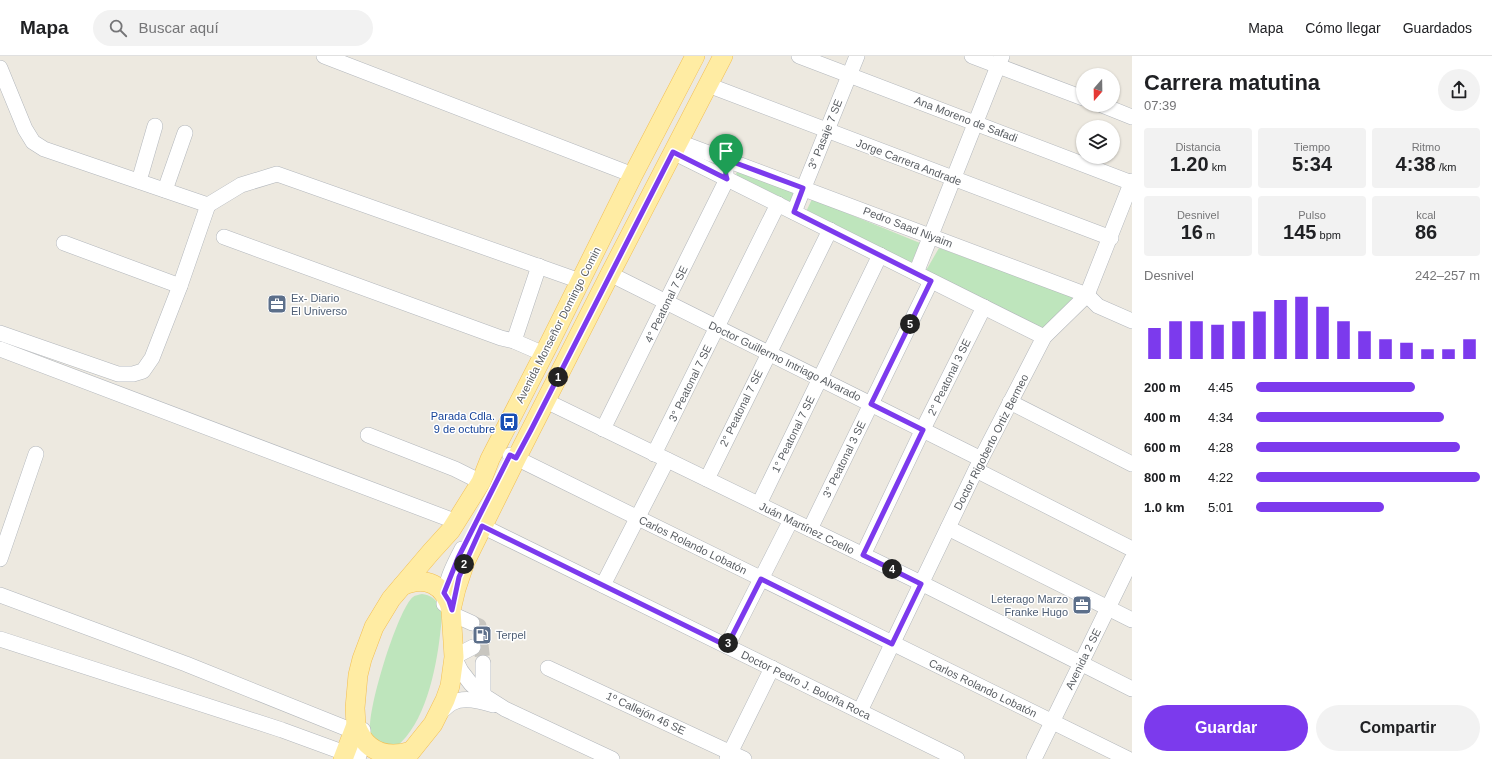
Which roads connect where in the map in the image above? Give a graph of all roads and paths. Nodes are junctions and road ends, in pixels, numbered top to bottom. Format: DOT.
graph roads {
  1 [pos="324,56"];
  2 [pos="695,56"];
  3 [pos="704,56"];
  4 [pos="714,56"];
  5 [pos="723,56"];
  6 [pos="799,56"];
  7 [pos="857,56"];
  8 [pos="972,56"];
  9 [pos="1000,61"];
  10 [pos="0,68"];
  11 [pos="849,75"];
  12 [pos="708,85"];
  13 [pos="1076,95"];
  14 [pos="1120,112"];
  15 [pos="1132,116"];
  16 [pos="975,123"];
  17 [pos="155,126"];
  18 [pos="827,130"];
  19 [pos="185,133"];
  20 [pos="676,147"];
  21 [pos="733,162"];
  22 [pos="632,175"];
  23 [pos="953,178"];
  24 [pos="727,179"];
  25 [pos="139,181"];
  26 [pos="1132,182"];
  27 [pos="803,188"];
  28 [pos="165,190"];
  29 [pos="778,204"];
  30 [pos="208,205"];
  31 [pos="794,212"];
  32 [pos="830,230"];
  33 [pos="930,236"];
  34 [pos="224,237"];
  35 [pos="1111,238"];
  36 [pos="64,243"];
  37 [pos="880,255"];
  38 [pos="539,266"];
  39 [pos="916,273"];
  40 [pos="610,274"];
  41 [pos="580,281"];
  42 [pos="931,281"];
  43 [pos="180,286"];
  44 [pos="1087,295"];
  45 [pos="667,302"];
  46 [pos="984,307"];
  47 [pos="1132,320"];
  48 [pos="718,327"];
  49 [pos="0,333"];
  50 [pos="1044,337"];
  51 [pos="514,341"];
  52 [pos="0,349"];
  53 [pos="769,353"];
  54 [pos="544,354"];
  55 [pos="820,379"];
  56 [pos="546,401"];
  57 [pos="1010,402"];
  58 [pos="871,404"];
  59 [pos="603,429"];
  60 [pos="923,430"];
  61 [pos="368,435"];
  62 [pos="36,454"];
  63 [pos="513,457"];
  64 [pos="661,457"];
  65 [pos="979,464"];
  66 [pos="1132,464"];
  67 [pos="706,479"];
  68 [pos="481,482"];
  69 [pos="758,504"];
  70 [pos="637,518"];
  71 [pos="791,520"];
  72 [pos="457,522"];
  73 [pos="482,526"];
  74 [pos="948,528"];
  75 [pos="810,529"];
  76 [pos="1132,549"];
  77 [pos="863,555"];
  78 [pos="0,559"];
  79 [pos="1132,559"];
  80 [pos="761,579"];
  81 [pos="408,584"];
  82 [pos="921,584"];
  83 [pos="603,585"];
  84 [pos="0,595"];
  85 [pos="449,606"];
  86 [pos="1108,608"];
  87 [pos="1132,620"];
  88 [pos="472,623"];
  89 [pos="0,639"];
  90 [pos="892,644"];
  91 [pos="727,646"];
  92 [pos="474,647"];
  93 [pos="454,657"];
  94 [pos="483,663"];
  95 [pos="1081,663"];
  96 [pos="548,668"];
  97 [pos="772,668"];
  98 [pos="1132,689"];
  99 [pos="483,694"];
  100 [pos="505,708"];
  101 [pos="860,711"];
  102 [pos="439,714"];
  103 [pos="1052,722"];
  104 [pos="353,745"];
  105 [pos="400,756"];
  106 [pos="728,756"];
  107 [pos="612,759"];
  108 [pos="744,759"];
  109 [pos="957,759"];
  110 [pos="1034,759"];
  111 [pos="1128,759"];
  1 -- 22 [label="street"];
  2 -- 22 [label="main road, Avenida Monseñor Domingo Comin"];
  3 -- 81 [label="street, Avenida Monseñor Domingo Comin"];
  4 -- 63 [label="street, Avenida Monseñor Domingo Comin"];
  5 -- 12 [label="main road, Avenida Monseñor Domingo Comin"];
  6 -- 11 [label="street, Ana Moreno de Safadi"];
  7 -- 11 [label="street, 3° Pasaje 7 SE"];
  8 -- 9 [label="street"];
  9 -- 13 [label="street"];
  9 -- 16 [label="street"];
  10 -- 25 [label="street"];
  11 -- 16 [label="street, Ana Moreno de Safadi"];
  11 -- 18 [label="street, 3° Pasaje 7 SE"];
  12 -- 18 [label="street, Jorge Carrera Andrade"];
  12 -- 20 [label="main road, Avenida Monseñor Domingo Comin"];
  14 -- 15 [label="street"];
  16 -- 23 [label="street"];
  16 -- 26 [label="street, Ana Moreno de Safadi"];
  17 -- 25 [label="street"];
  18 -- 23 [label="street, Jorge Carrera Andrade"];
  18 -- 27 [label="street, 3° Pasaje 7 SE"];
  19 -- 28 [label="street"];
  20 -- 21 [label="street, Pedro Saad Niyaim"];
  20 -- 24 [label="street"];
  20 -- 40 [label="main road, Avenida Monseñor Domingo Comin"];
  21 -- 24 [label="street, 4° Peatonal 7 SE"];
  21 -- 27 [label="street, Pedro Saad Niyaim"];
  22 -- 41 [label="main road, Avenida Monseñor Domingo Comin"];
  23 -- 33 [label="street"];
  23 -- 35 [label="street, Jorge Carrera Andrade"];
  24 -- 29 [label="street"];
  24 -- 45 [label="street, 4° Peatonal 7 SE"];
  25 -- 28 [label="street"];
  26 -- 35 [label="street, Doctor Rigoberto Ortiz Bermeo"];
  27 -- 31 [label="street, 3° Pasaje 7 SE"];
  27 -- 33 [label="street, Pedro Saad Niyaim"];
  28 -- 30 [label="street"];
  29 -- 31 [label="street"];
  29 -- 48 [label="street, 3° Peatonal 7 SE"];
  30 -- 38 [label="street"];
  30 -- 43 [label="street"];
  31 -- 32 [label="street"];
  32 -- 37 [label="street"];
  32 -- 53 [label="street, 2° Peatonal 7 SE"];
  33 -- 39 [label="street"];
  33 -- 44 [label="street, Pedro Saad Niyaim"];
  34 -- 51 [label="street"];
  35 -- 44 [label="street, Doctor Rigoberto Ortiz Bermeo"];
  36 -- 43 [label="street"];
  37 -- 39 [label="street"];
  37 -- 55 [label="street, 1° Peatonal 7 SE"];
  38 -- 41 [label="street"];
  38 -- 51 [label="street"];
  39 -- 42 [label="street"];
  40 -- 45 [label="street, Doctor Guillermo Intriago Alvarado"];
  40 -- 56 [label="main road, Avenida Monseñor Domingo Comin"];
  41 -- 54 [label="main road, Avenida Monseñor Domingo Comin"];
  42 -- 46 [label="street"];
  42 -- 58 [label="street, 3° Peatonal 3 SE"];
  43 -- 49 [label="street"];
  44 -- 47 [label="street, Pedro Saad Niyaim"];
  44 -- 50 [label="street, Doctor Rigoberto Ortiz Bermeo"];
  45 -- 48 [label="street, Doctor Guillermo Intriago Alvarado"];
  45 -- 59 [label="street, 4° Peatonal 7 SE"];
  46 -- 50 [label="street"];
  46 -- 60 [label="street, 2° Peatonal 3 SE"];
  48 -- 53 [label="street, Doctor Guillermo Intriago Alvarado"];
  48 -- 64 [label="street, 3° Peatonal 7 SE"];
  50 -- 57 [label="street, Doctor Rigoberto Ortiz Bermeo"];
  51 -- 54 [label="street"];
  52 -- 72 [label="street"];
  53 -- 55 [label="street, Doctor Guillermo Intriago Alvarado"];
  53 -- 67 [label="street, 2° Peatonal 7 SE"];
  54 -- 68 [label="main road, Avenida Monseñor Domingo Comin"];
  55 -- 58 [label="street, Doctor Guillermo Intriago Alvarado"];
  55 -- 69 [label="street, 1° Peatonal 7 SE"];
  56 -- 59 [label="street, Juán Martínez Coello"];
  56 -- 63 [label="main road, Avenida Monseñor Domingo Comin"];
  57 -- 65 [label="street, Doctor Rigoberto Ortiz Bermeo"];
  57 -- 66 [label="street"];
  58 -- 60 [label="street, Doctor Guillermo Intriago Alvarado"];
  58 -- 75 [label="street, 3° Peatonal 3 SE"];
  59 -- 64 [label="street, Juán Martínez Coello"];
  60 -- 65 [label="street, Doctor Guillermo Intriago Alvarado"];
  60 -- 77 [label="street, 2° Peatonal 3 SE"];
  61 -- 68 [label="street"];
  62 -- 78 [label="street"];
  63 -- 70 [label="street, Carlos Rolando Lobatón"];
  63 -- 73 [label="main road, Avenida Monseñor Domingo Comin"];
  63 -- 85 [label="street, Avenida Monseñor Domingo Comin"];
  64 -- 67 [label="street, Juán Martínez Coello"];
  64 -- 70 [label="street"];
  65 -- 74 [label="street, Doctor Rigoberto Ortiz Bermeo"];
  65 -- 76 [label="street, Doctor Guillermo Intriago Alvarado"];
  67 -- 69 [label="street, Juán Martínez Coello"];
  68 -- 72 [label="main road, Avenida Monseñor Domingo Comin"];
  69 -- 71 [label="street, Juán Martínez Coello"];
  70 -- 80 [label="street, Carlos Rolando Lobatón"];
  70 -- 83 [label="street"];
  71 -- 75 [label="street, Juán Martínez Coello"];
  71 -- 80 [label="street"];
  72 -- 81 [label="main road, Avenida Monseñor Domingo Comin"];
  73 -- 83 [label="street, Doctor Pedro J. Boloña Roca"];
  73 -- 85 [label="main road, Avenida Monseñor Domingo Comin"];
  74 -- 82 [label="street, Doctor Rigoberto Ortiz Bermeo"];
  74 -- 86 [label="street"];
  75 -- 77 [label="street, Juán Martínez Coello"];
  77 -- 82 [label="street, Juán Martínez Coello"];
  79 -- 86 [label="street, Avenida 2 SE"];
  80 -- 90 [label="street, Carlos Rolando Lobatón"];
  80 -- 91 [label="street"];
  81 -- 85 [label="main road"];
  81 -- 104 [label="main road, Avenida Monseñor Domingo Comin"];
  82 -- 90 [label="street, Doctor Rigoberto Ortiz Bermeo"];
  82 -- 95 [label="street, Juán Martínez Coello"];
  83 -- 91 [label="street, Doctor Pedro J. Boloña Roca"];
  84 -- 104 [label="street"];
  85 -- 88 [label="street"];
  85 -- 93 [label="main road, Avenida Monseñor Domingo Comin"];
  85 -- 105 [label="street, Avenida Monseñor Domingo Comin"];
  86 -- 87 [label="street"];
  86 -- 95 [label="street, Avenida 2 SE"];
  89 -- 104 [label="street"];
  90 -- 101 [label="street, Doctor Rigoberto Ortiz Bermeo"];
  90 -- 103 [label="street, Carlos Rolando Lobatón"];
  91 -- 97 [label="street, Doctor Pedro J. Boloña Roca"];
  92 -- 93 [label="street"];
  93 -- 99 [label="street"];
  93 -- 102 [label="main road, Avenida Monseñor Domingo Comin"];
  94 -- 99 [label="street"];
  95 -- 98 [label="street, Juán Martínez Coello"];
  95 -- 103 [label="street, Avenida 2 SE"];
  96 -- 106 [label="street, 1º Callejón 46 SE"];
  97 -- 101 [label="street, Doctor Pedro J. Boloña Roca"];
  97 -- 106 [label="street"];
  99 -- 100 [label="street"];
  100 -- 102 [label="street"];
  100 -- 107 [label="street"];
  101 -- 109 [label="street, Doctor Pedro J. Boloña Roca"];
  102 -- 105 [label="main road, Avenida Monseñor Domingo Comin"];
  103 -- 110 [label="street, Avenida 2 SE"];
  103 -- 111 [label="street, Carlos Rolando Lobatón"];
  104 -- 105 [label="main road"];
  106 -- 108 [label="street, 1º Callejón 46 SE"];
}
